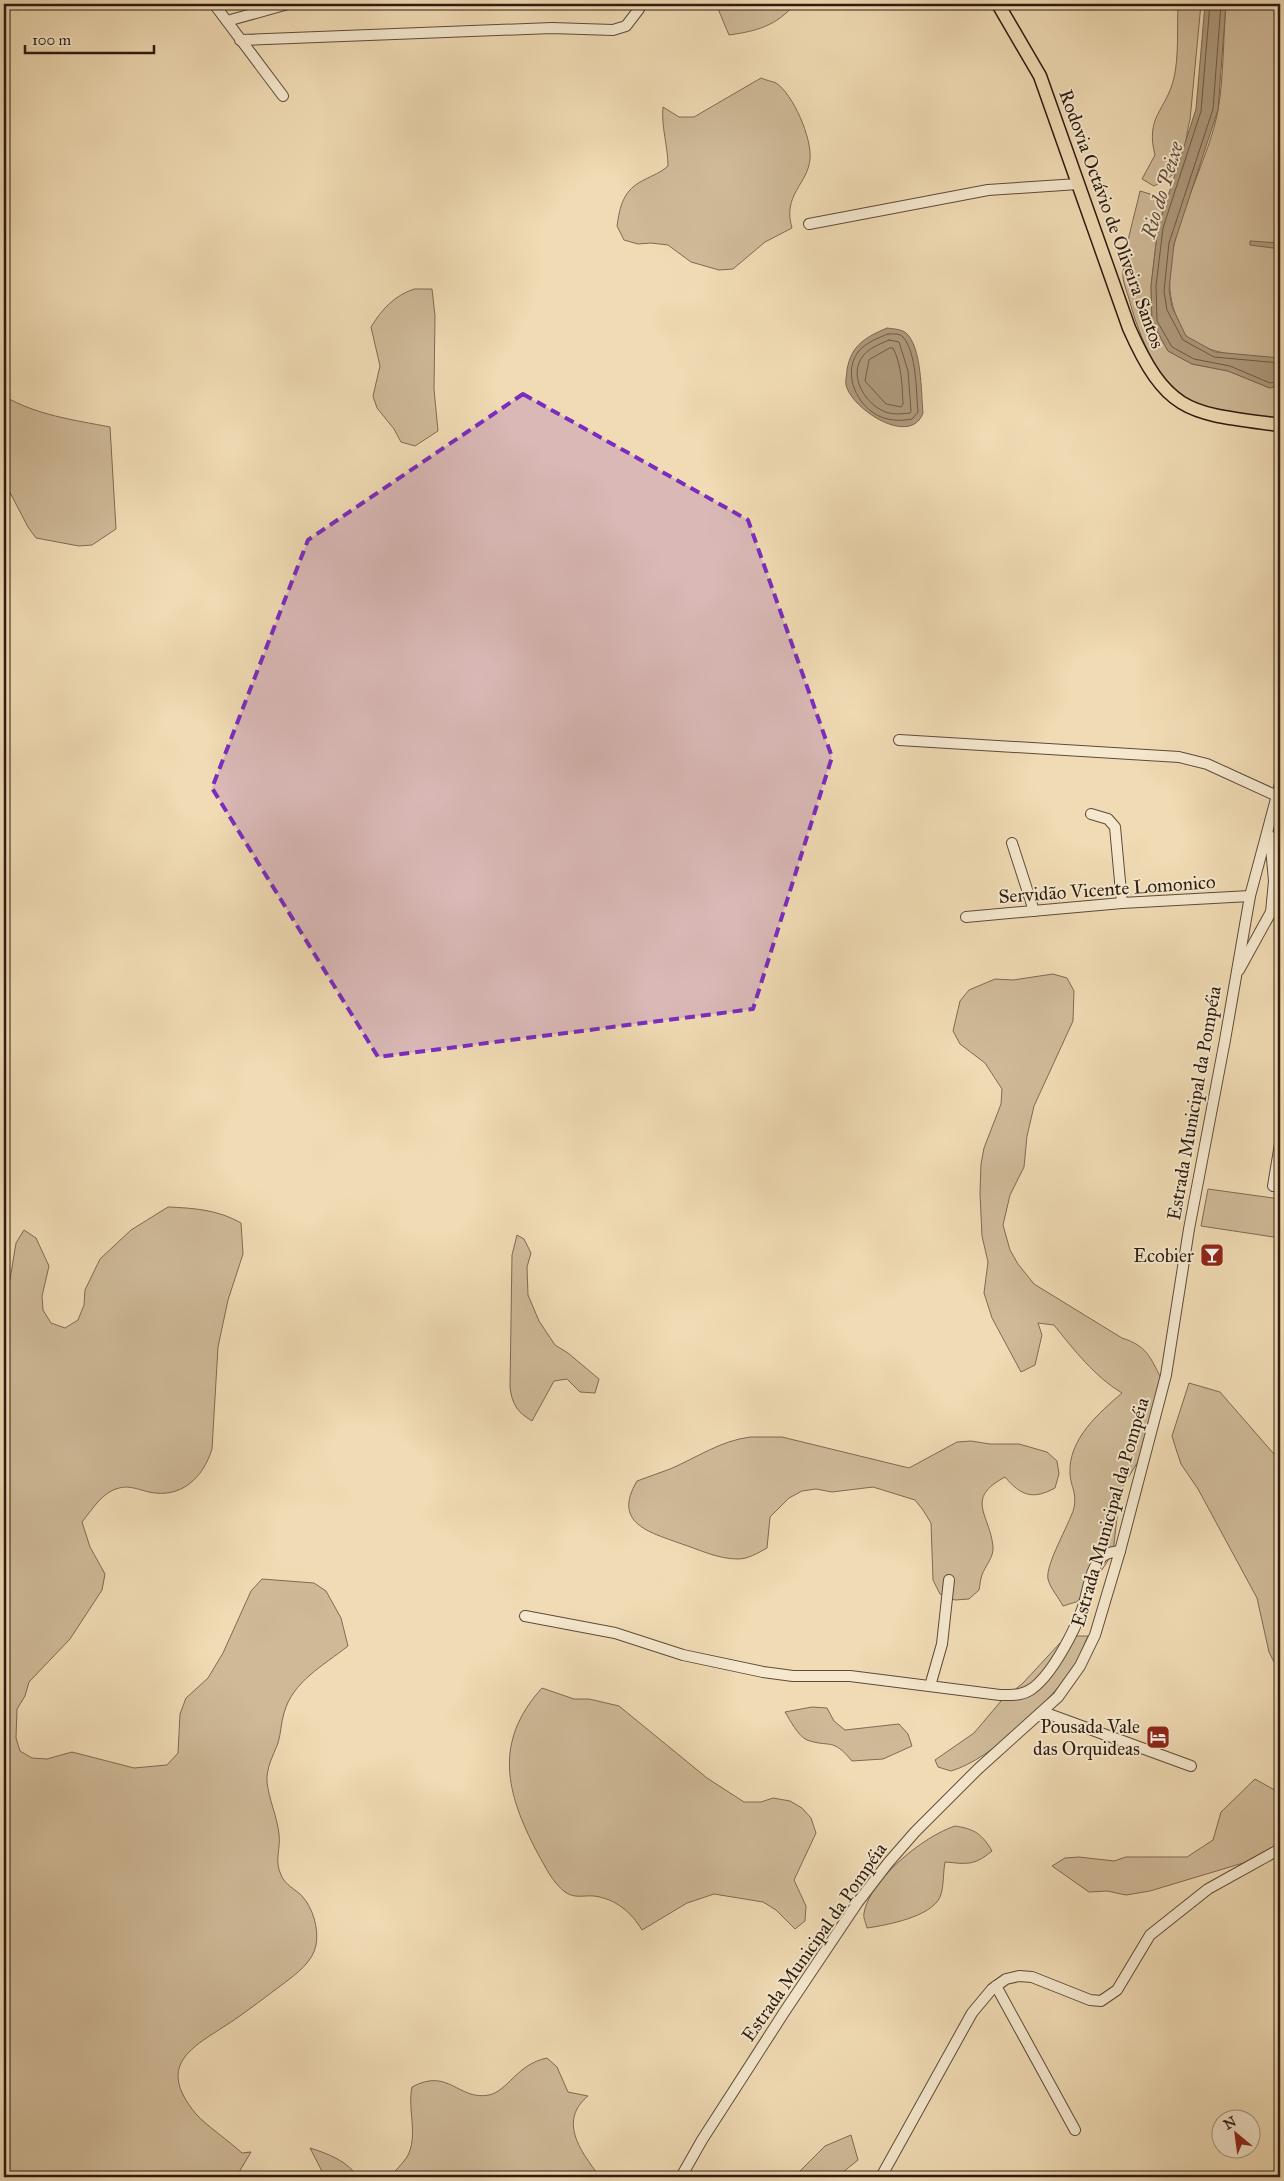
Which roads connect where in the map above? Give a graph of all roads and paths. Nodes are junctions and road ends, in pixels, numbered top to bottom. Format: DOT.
graph roads {
  1 [pos="214,4"];
  2 [pos="288,4"];
  3 [pos="640,4"];
  4 [pos="998,4"];
  5 [pos="227,21"];
  6 [pos="240,40"];
  7 [pos="283,96"];
  8 [pos="1078,184"];
  9 [pos="809,224"];
  10 [pos="1280,425"];
  11 [pos="898,740"];
  12 [pos="1280,784"];
  13 [pos="1277,796"];
  14 [pos="1091,814"];
  15 [pos="1270,829"];
  16 [pos="1012,843"];
  17 [pos="1277,893"];
  18 [pos="1250,896"];
  19 [pos="1122,903"];
  20 [pos="1034,911"];
  21 [pos="1276,913"];
  22 [pos="966,917"];
  23 [pos="1235,978"];
  24 [pos="1280,1148"];
  25 [pos="1273,1186"];
  26 [pos="1120,1551"];
  27 [pos="949,1580"];
  28 [pos="524,1616"];
  29 [pos="930,1686"];
  30 [pos="1043,1712"];
  31 [pos="1191,1766"];
  32 [pos="1280,1849"];
  33 [pos="996,1986"];
  34 [pos="1075,2130"];
  35 [pos="681,2177"];
  36 [pos="881,2177"];
  1 -- 5 [label="street"];
  2 -- 5 [label="street"];
  3 -- 6 [label="street"];
  4 -- 8 [label="main road, Rodovia Octávio de Oliveira Santos"];
  5 -- 6 [label="street"];
  6 -- 7 [label="street"];
  8 -- 9 [label="street"];
  8 -- 10 [label="main road, Rodovia Octávio de Oliveira Santos"];
  11 -- 13 [label="street"];
  12 -- 13 [label="street, Estrada Municipal da Pompéia"];
  13 -- 15 [label="street, Estrada Municipal da Pompéia"];
  14 -- 19 [label="street"];
  15 -- 17 [label="street"];
  15 -- 18 [label="street, Estrada Municipal da Pompéia"];
  16 -- 20 [label="street"];
  17 -- 21 [label="street"];
  18 -- 19 [label="street, Servidão Vicente Lomonico"];
  18 -- 23 [label="street, Estrada Municipal da Pompéia"];
  19 -- 20 [label="street, Servidão Vicente Lomonico"];
  20 -- 22 [label="street, Servidão Vicente Lomonico"];
  21 -- 23 [label="street"];
  23 -- 26 [label="street, Estrada Municipal da Pompéia"];
  24 -- 25 [label="street"];
  26 -- 29 [label="street"];
  26 -- 30 [label="street, Estrada Municipal da Pompéia"];
  27 -- 29 [label="street"];
  28 -- 29 [label="street"];
  30 -- 31 [label="street"];
  30 -- 35 [label="street, Estrada Municipal da Pompéia"];
  32 -- 33 [label="street"];
  33 -- 34 [label="street"];
  33 -- 36 [label="street"];
}
